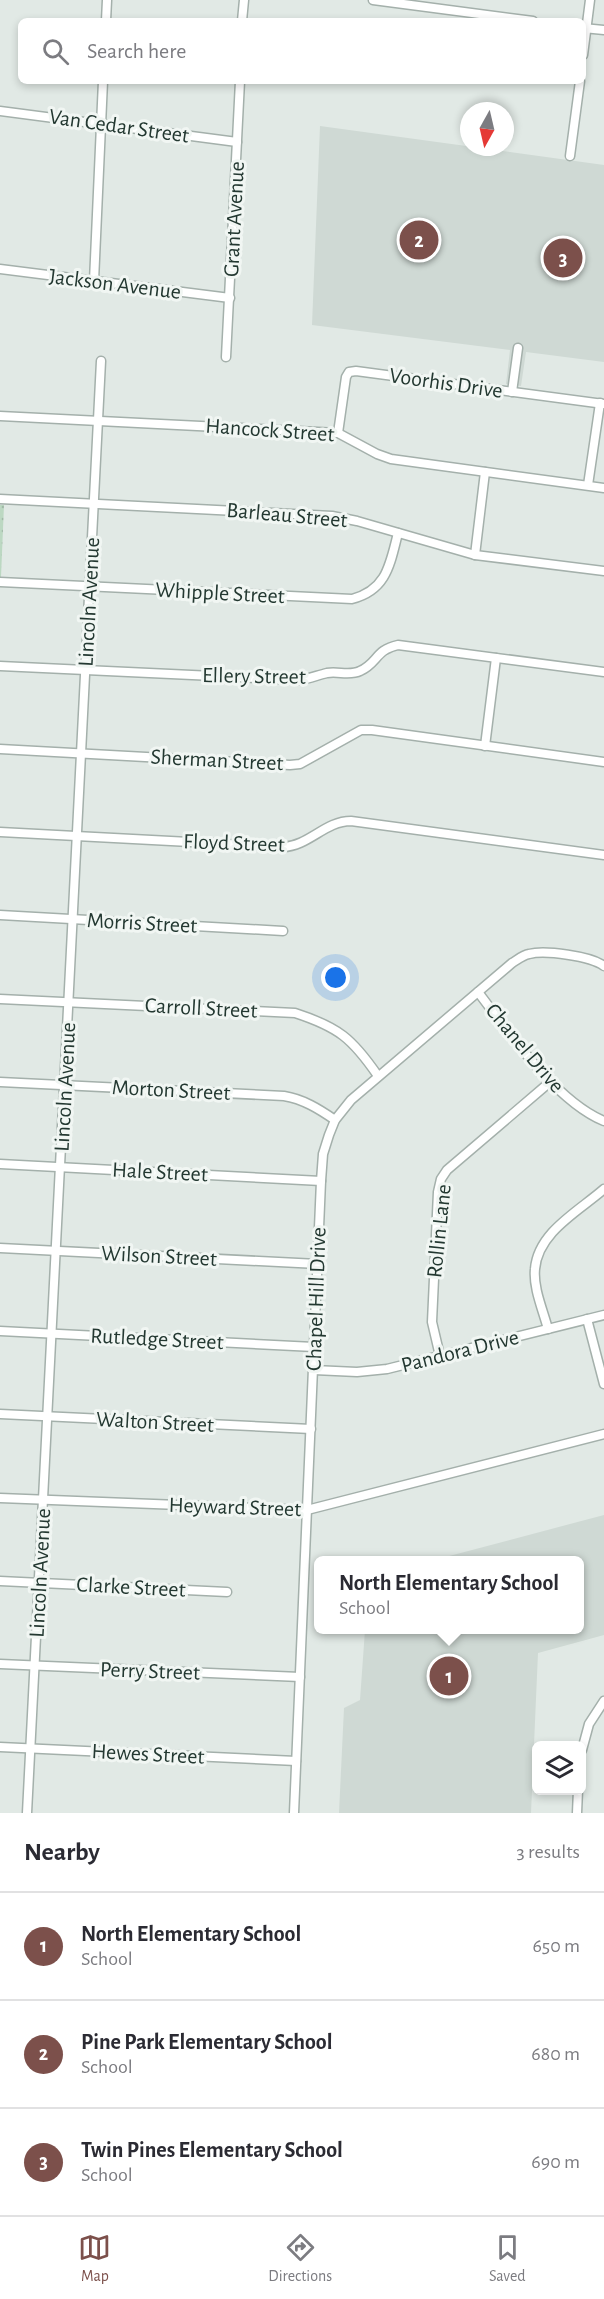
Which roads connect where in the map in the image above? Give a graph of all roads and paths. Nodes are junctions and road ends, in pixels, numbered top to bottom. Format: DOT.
graph roads {
  1 [pos="107,0"];
  2 [pos="244,0"];
  3 [pos="373,0"];
  4 [pos="590,0"];
  5 [pos="106,18"];
  6 [pos="242,18"];
  7 [pos="510,18"];
  8 [pos="586,22"];
  9 [pos="586,28"];
  10 [pos="604,30"];
  11 [pos="104,84"];
  12 [pos="240,84"];
  13 [pos="580,84"];
  14 [pos="0,111"];
  15 [pos="102,124"];
  16 [pos="237,142"];
  17 [pos="570,156"];
  18 [pos="0,269"];
  19 [pos="94,281"];
  20 [pos="230,298"];
  21 [pos="518,348"];
  22 [pos="226,357"];
  23 [pos="101,361"];
  24 [pos="512,392"];
  25 [pos="602,404"];
  26 [pos="0,416"];
  27 [pos="98,420"];
  28 [pos="338,433"];
  29 [pos="485,472"];
  30 [pos="588,485"];
  31 [pos="604,488"];
  32 [pos="0,499"];
  33 [pos="94,503"];
  34 [pos="398,533"];
  35 [pos="475,555"];
  36 [pos="604,571"];
  37 [pos="0,582"];
  38 [pos="90,586"];
  39 [pos="496,658"];
  40 [pos="0,666"];
  41 [pos="85,670"];
  42 [pos="604,672"];
  43 [pos="485,746"];
  44 [pos="0,749"];
  45 [pos="81,754"];
  46 [pos="604,762"];
  47 [pos="0,832"];
  48 [pos="76,837"];
  49 [pos="604,855"];
  50 [pos="0,915"];
  51 [pos="73,919"];
  52 [pos="283,931"];
  53 [pos="604,966"];
  54 [pos="478,992"];
  55 [pos="0,999"];
  56 [pos="69,1002"];
  57 [pos="378,1076"];
  58 [pos="0,1082"];
  59 [pos="550,1082"];
  60 [pos="65,1085"];
  61 [pos="335,1120"];
  62 [pos="604,1121"];
  63 [pos="0,1164"];
  64 [pos="61,1168"];
  65 [pos="321,1181"];
  66 [pos="604,1189"];
  67 [pos="0,1248"];
  68 [pos="56,1251"];
  69 [pos="318,1264"];
  70 [pos="604,1315"];
  71 [pos="587,1319"];
  72 [pos="548,1329"];
  73 [pos="0,1331"];
  74 [pos="53,1334"];
  75 [pos="314,1347"];
  76 [pos="440,1356"];
  77 [pos="314,1370"];
  78 [pos="604,1384"];
  79 [pos="0,1414"];
  80 [pos="48,1417"];
  81 [pos="310,1429"];
  82 [pos="604,1434"];
  83 [pos="0,1498"];
  84 [pos="44,1500"];
  85 [pos="307,1510"];
  86 [pos="0,1581"];
  87 [pos="39,1583"];
  88 [pos="227,1592"];
  89 [pos="0,1664"];
  90 [pos="35,1666"];
  91 [pos="300,1677"];
  92 [pos="604,1701"];
  93 [pos="584,1741"];
  94 [pos="0,1747"];
  95 [pos="30,1749"];
  96 [pos="296,1761"];
  97 [pos="578,1795"];
  98 [pos="27,1813"];
  99 [pos="294,1813"];
  100 [pos="577,1813"];
  1 -- 5 [label="street"];
  2 -- 6 [label="street"];
  3 -- 7 [label="street"];
  4 -- 8 [label="street"];
  9 -- 10 [label="street"];
  11 -- 15 [label="street"];
  12 -- 16 [label="street, Grant Avenue"];
  13 -- 17 [label="street"];
  14 -- 15 [label="street, Van Cedar Street"];
  15 -- 16 [label="street, Van Cedar Street"];
  15 -- 19 [label="street"];
  16 -- 20 [label="street, Grant Avenue"];
  18 -- 19 [label="street, Jackson Avenue"];
  19 -- 20 [label="street, Jackson Avenue"];
  20 -- 22 [label="street, Grant Avenue"];
  21 -- 24 [label="street"];
  23 -- 27 [label="street, Lincoln Avenue"];
  24 -- 25 [label="street, Voorhis Drive"];
  24 -- 28 [label="street, Voorhis Drive"];
  25 -- 30 [label="street"];
  26 -- 27 [label="street, Hancock Street"];
  27 -- 28 [label="street, Hancock Street"];
  27 -- 33 [label="street, Lincoln Avenue"];
  28 -- 29 [label="street, Hancock Street"];
  29 -- 30 [label="street, Hancock Street"];
  29 -- 35 [label="street"];
  30 -- 31 [label="street, Hancock Street"];
  32 -- 33 [label="street, Barleau Street"];
  33 -- 34 [label="street, Barleau Street"];
  33 -- 38 [label="street, Lincoln Avenue"];
  34 -- 35 [label="street, Barleau Street"];
  34 -- 38 [label="street, Whipple Street"];
  35 -- 36 [label="street, Barleau Street"];
  37 -- 38 [label="street, Whipple Street"];
  38 -- 41 [label="street, Lincoln Avenue"];
  39 -- 41 [label="street, Ellery Street"];
  39 -- 42 [label="street, Ellery Street"];
  39 -- 43 [label="street"];
  40 -- 41 [label="street, Ellery Street"];
  41 -- 45 [label="street, Lincoln Avenue"];
  43 -- 45 [label="street, Sherman Street"];
  43 -- 46 [label="street, Sherman Street"];
  44 -- 45 [label="street, Sherman Street"];
  45 -- 48 [label="street, Lincoln Avenue"];
  47 -- 48 [label="street, Floyd Street"];
  48 -- 49 [label="street, Floyd Street"];
  48 -- 51 [label="street, Lincoln Avenue"];
  50 -- 51 [label="street, Morris Street"];
  51 -- 52 [label="street, Morris Street"];
  51 -- 56 [label="street, Lincoln Avenue"];
  53 -- 54 [label="street, Chapel Hill Drive"];
  54 -- 57 [label="street, Chapel Hill Drive"];
  54 -- 59 [label="street, Chanel Drive"];
  55 -- 56 [label="street, Carroll Street"];
  56 -- 57 [label="street, Carroll Street"];
  56 -- 60 [label="street, Lincoln Avenue"];
  57 -- 61 [label="street, Chapel Hill Drive"];
  58 -- 60 [label="street, Morton Street"];
  59 -- 62 [label="street, Chanel Drive"];
  59 -- 76 [label="street, Rollin Lane"];
  60 -- 61 [label="street, Morton Street"];
  60 -- 64 [label="street, Lincoln Avenue"];
  61 -- 65 [label="street, Chapel Hill Drive"];
  63 -- 64 [label="street, Hale Street"];
  64 -- 65 [label="street, Hale Street"];
  64 -- 68 [label="street, Lincoln Avenue"];
  65 -- 69 [label="street, Chapel Hill Drive"];
  66 -- 72 [label="street"];
  67 -- 68 [label="street, Wilson Street"];
  68 -- 69 [label="street, Wilson Street"];
  68 -- 74 [label="street, Lincoln Avenue"];
  69 -- 75 [label="street, Chapel Hill Drive"];
  70 -- 71 [label="street, Pandora Drive"];
  71 -- 72 [label="street, Pandora Drive"];
  71 -- 78 [label="street"];
  72 -- 76 [label="street, Pandora Drive"];
  73 -- 74 [label="street, Rutledge Street"];
  74 -- 75 [label="street, Rutledge Street"];
  74 -- 80 [label="street, Lincoln Avenue"];
  75 -- 77 [label="street, Chapel Hill Drive"];
  76 -- 77 [label="street, Pandora Drive"];
  77 -- 81 [label="street, Chapel Hill Drive"];
  79 -- 80 [label="street, Walton Street"];
  80 -- 81 [label="street, Walton Street"];
  80 -- 84 [label="street, Lincoln Avenue"];
  81 -- 85 [label="street, Chapel Hill Drive"];
  82 -- 85 [label="street, Heyward Street"];
  83 -- 84 [label="street, Heyward Street"];
  84 -- 85 [label="street, Heyward Street"];
  84 -- 87 [label="street, Lincoln Avenue"];
  85 -- 91 [label="street, Chapel Hill Drive"];
  86 -- 87 [label="street, Clarke Street"];
  87 -- 88 [label="street, Clarke Street"];
  87 -- 90 [label="street, Lincoln Avenue"];
  89 -- 90 [label="street, Perry Street"];
  90 -- 91 [label="street, Perry Street"];
  90 -- 95 [label="street, Lincoln Avenue"];
  91 -- 96 [label="street, Chapel Hill Drive"];
  92 -- 93 [label="street"];
  94 -- 95 [label="street, Hewes Street"];
  95 -- 96 [label="street, Hewes Street"];
  95 -- 98 [label="street, Lincoln Avenue"];
  96 -- 99 [label="street, Chapel Hill Drive"];
  97 -- 100 [label="street"];
}
